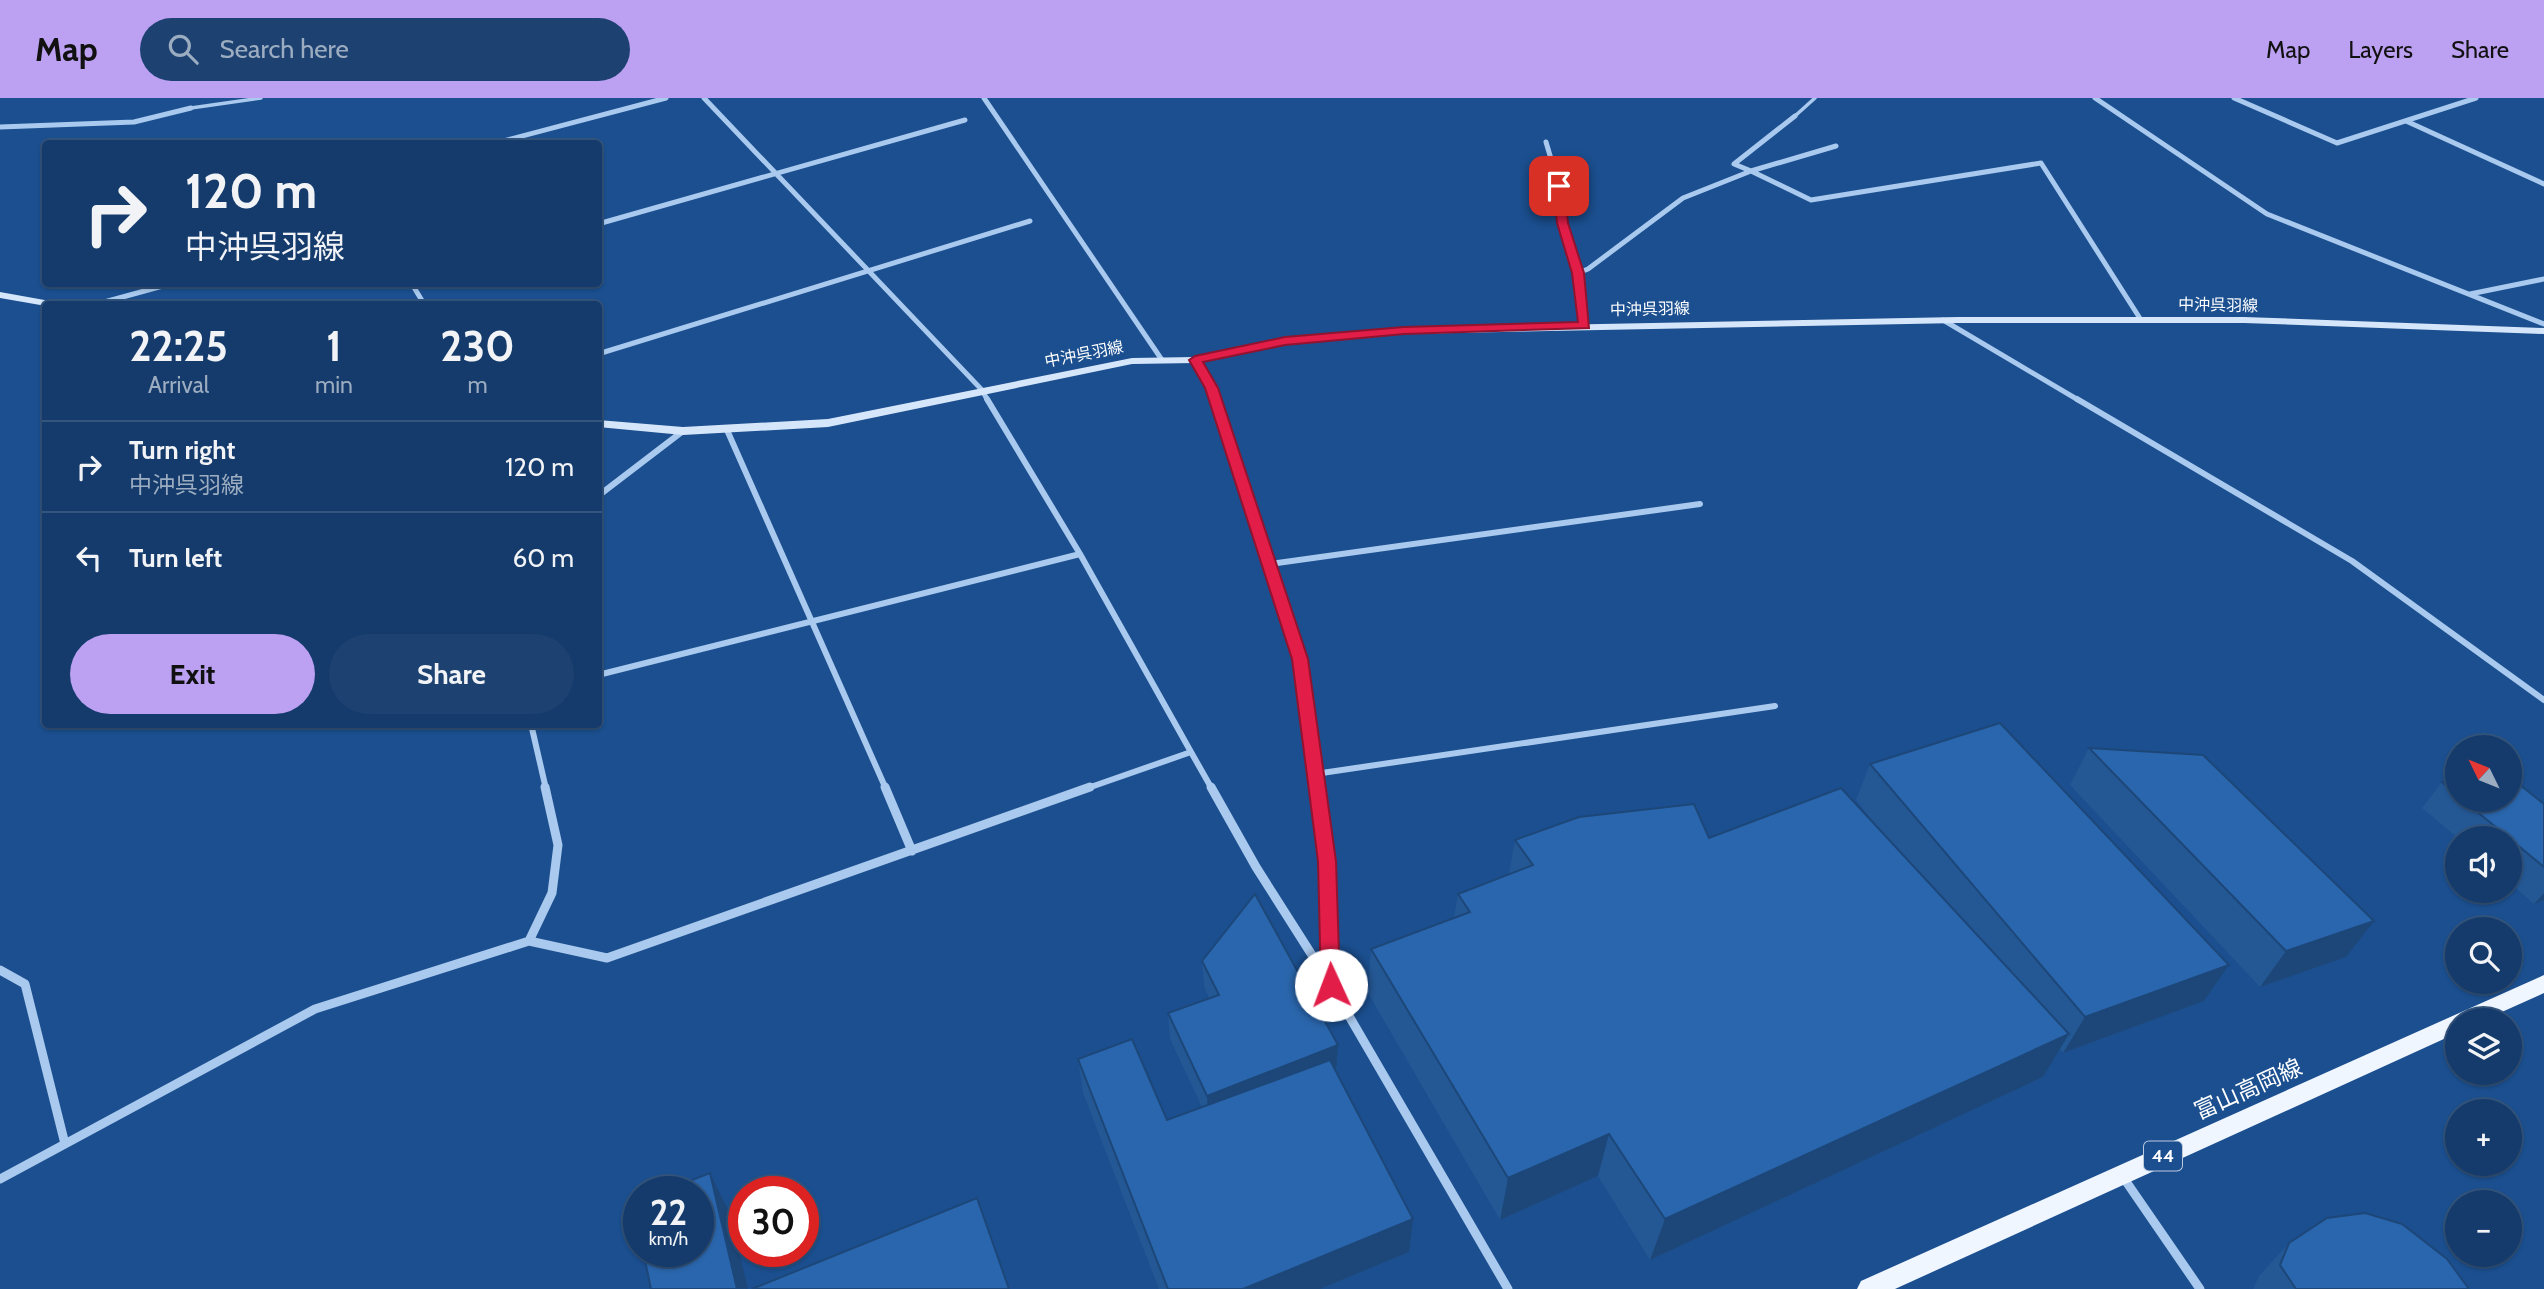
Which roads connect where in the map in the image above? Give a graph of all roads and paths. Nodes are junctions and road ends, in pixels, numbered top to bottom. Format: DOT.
graph roads {
  1 [pos="261,98"];
  2 [pos="666,98"];
  3 [pos="704,98"];
  4 [pos="984,98"];
  5 [pos="1815,98"];
  6 [pos="2095,98"];
  7 [pos="2234,98"];
  8 [pos="2476,98"];
  9 [pos="191,108"];
  10 [pos="1795,116"];
  11 [pos="965,120"];
  12 [pos="2406,121"];
  13 [pos="0,127"];
  14 [pos="507,140"];
  15 [pos="1546,142"];
  16 [pos="1836,146"];
  17 [pos="1751,171"];
  18 [pos="774,173"];
  19 [pos="2544,184"];
  20 [pos="1030,221"];
  21 [pos="602,222"];
  22 [pos="867,271"];
  23 [pos="1578,273"];
  24 [pos="2544,279"];
  25 [pos="159,287"];
  26 [pos="2470,294"];
  27 [pos="0,295"];
  28 [pos="108,301"];
  29 [pos="42,303"];
  30 [pos="1944,320"];
  31 [pos="2141,320"];
  32 [pos="2544,324"];
  33 [pos="1584,326"];
  34 [pos="2544,331"];
  35 [pos="602,353"];
  36 [pos="1162,360"];
  37 [pos="1195,360"];
  38 [pos="982,390"];
  39 [pos="602,423"];
  40 [pos="727,430"];
  41 [pos="684,431"];
  42 [pos="602,493"];
  43 [pos="1700,504"];
  44 [pos="1080,554"];
  45 [pos="1270,564"];
  46 [pos="813,621"];
  47 [pos="602,674"];
  48 [pos="2544,700"];
  49 [pos="1774,706"];
  50 [pos="532,728"];
  51 [pos="1191,752"];
  52 [pos="1315,774"];
  53 [pos="912,851"];
  54 [pos="529,941"];
  55 [pos="0,970"];
  56 [pos="2544,984"];
  57 [pos="1331,985"];
  58 [pos="2490,1008"];
  59 [pos="2445,1028"];
  60 [pos="65,1144"];
  61 [pos="2122,1175"];
  62 [pos="0,1179"];
  63 [pos="1508,1289"];
  64 [pos="1869,1289"];
  65 [pos="2200,1289"];
  1 -- 9 [label="lane"];
  2 -- 14 [label="street"];
  3 -- 18 [label="street"];
  4 -- 36 [label="street"];
  5 -- 10 [label="lane"];
  6 -- 26 [label="street"];
  7 -- 12 [label="street"];
  8 -- 12 [label="street"];
  9 -- 13 [label="street"];
  10 -- 17 [label="street"];
  11 -- 18 [label="street"];
  12 -- 19 [label="street"];
  15 -- 23 [label="street"];
  16 -- 17 [label="street"];
  17 -- 23 [label="street"];
  17 -- 31 [label="street"];
  18 -- 21 [label="street"];
  18 -- 22 [label="street"];
  20 -- 22 [label="street"];
  22 -- 35 [label="street"];
  22 -- 38 [label="street"];
  23 -- 33 [label="street"];
  24 -- 26 [label="street"];
  25 -- 28 [label="street"];
  26 -- 32 [label="street"];
  27 -- 29 [label="main road"];
  30 -- 31 [label="main road, 中沖呉羽線"];
  30 -- 33 [label="main road, 中沖呉羽線"];
  30 -- 48 [label="street"];
  31 -- 34 [label="main road, 中沖呉羽線"];
  33 -- 37 [label="main road, 中沖呉羽線"];
  36 -- 37 [label="main road, 中沖呉羽線"];
  36 -- 38 [label="main road, 中沖呉羽線"];
  37 -- 45 [label="street"];
  38 -- 40 [label="main road, 中沖呉羽線"];
  38 -- 44 [label="street"];
  39 -- 41 [label="main road, 中沖呉羽線"];
  40 -- 41 [label="main road, 中沖呉羽線"];
  40 -- 46 [label="street"];
  41 -- 42 [label="street"];
  43 -- 45 [label="street"];
  44 -- 46 [label="street"];
  44 -- 51 [label="street"];
  45 -- 52 [label="street"];
  46 -- 47 [label="street"];
  46 -- 53 [label="street"];
  49 -- 52 [label="street"];
  50 -- 54 [label="street"];
  51 -- 53 [label="street"];
  51 -- 57 [label="street"];
  52 -- 57 [label="street"];
  53 -- 54 [label="street"];
  54 -- 60 [label="street"];
  55 -- 60 [label="street"];
  56 -- 58 [label="main road"];
  57 -- 63 [label="street"];
  59 -- 61 [label="main road, 富山高岡線 / 44"];
  60 -- 62 [label="street"];
  61 -- 64 [label="main road, 富山高岡線 / 44"];
  61 -- 65 [label="street"];
}
